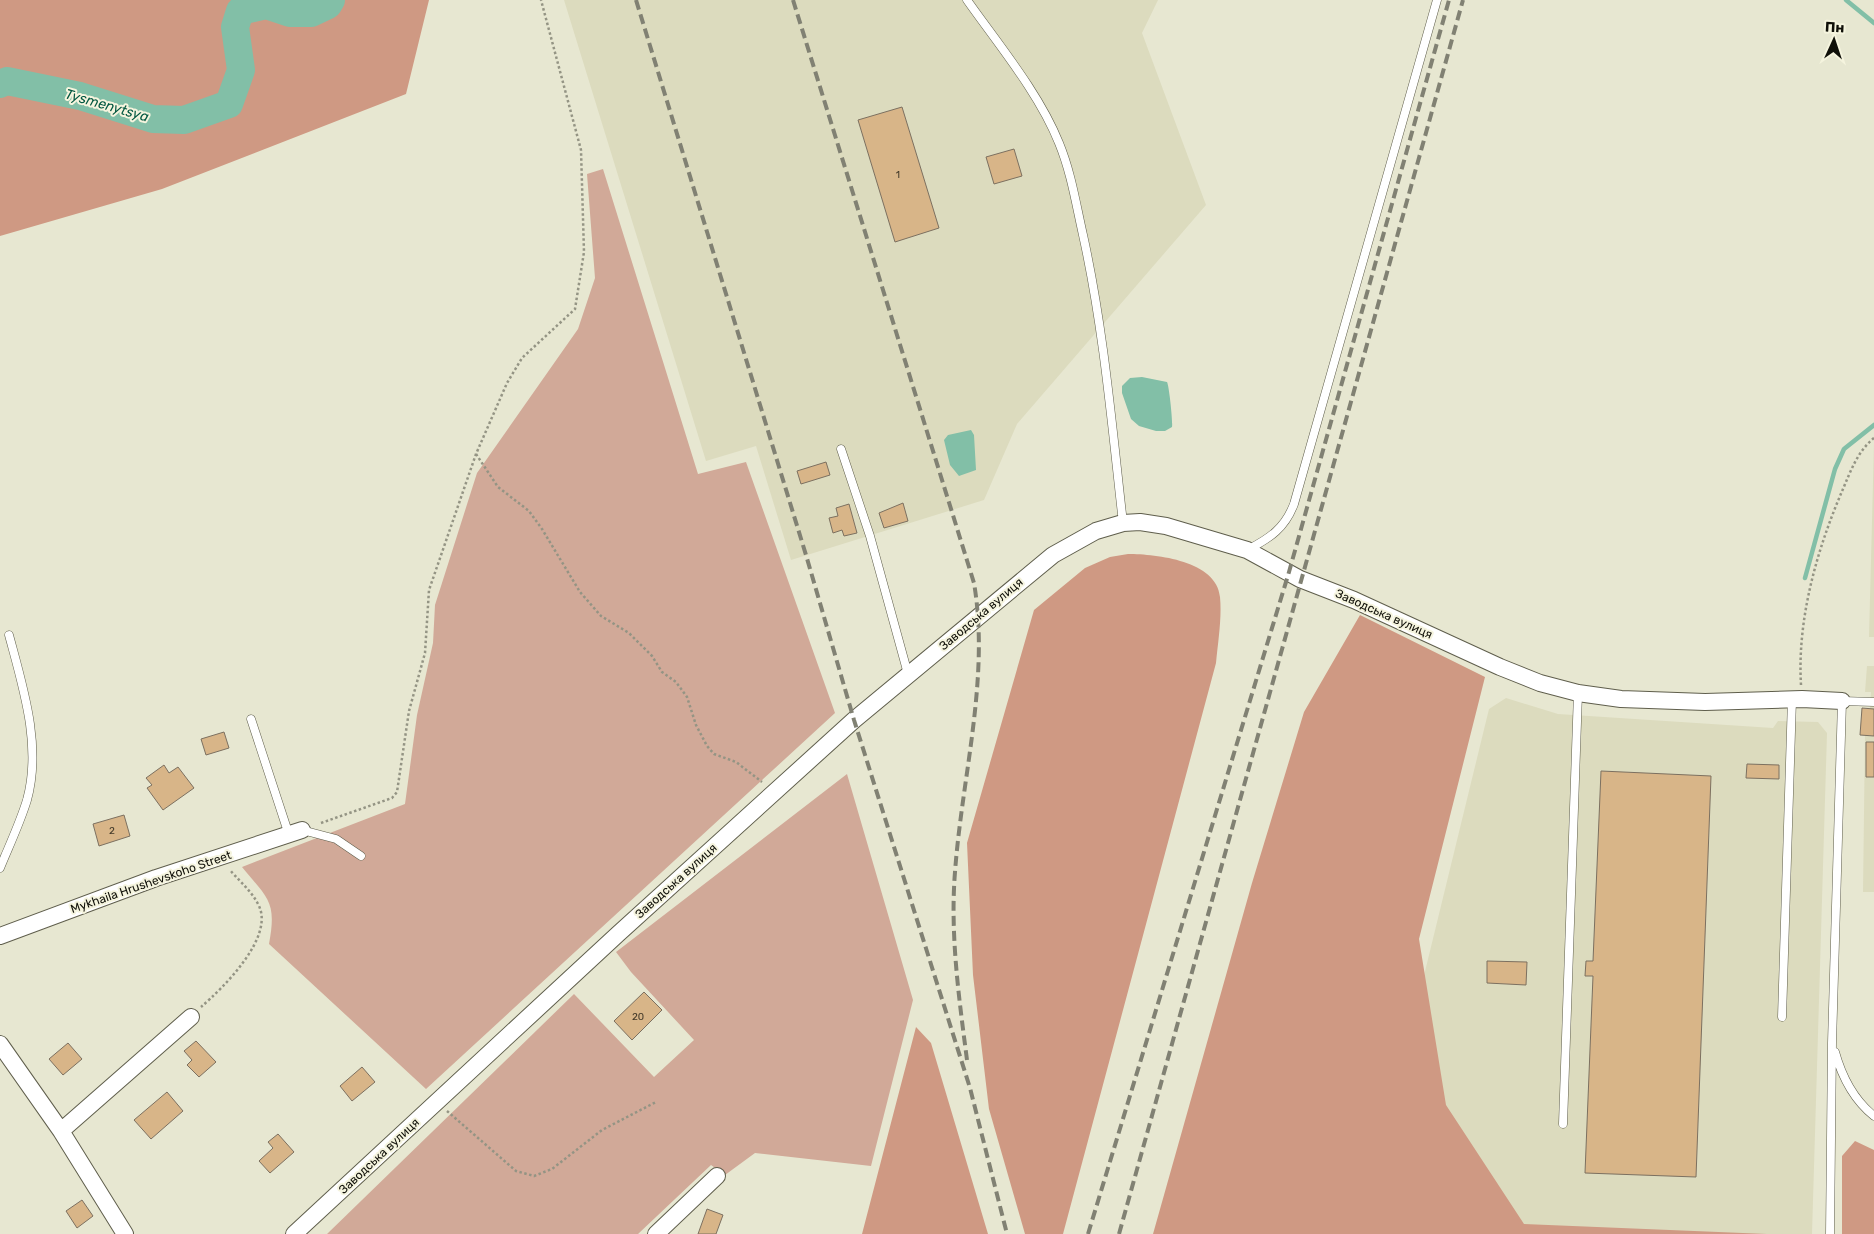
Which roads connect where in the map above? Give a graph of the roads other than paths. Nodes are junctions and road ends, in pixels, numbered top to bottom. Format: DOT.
graph roads {
  1 [pos="967,0"];
  2 [pos="1437,0"];
  3 [pos="841,449"];
  4 [pos="1123,523"];
  5 [pos="1247,550"];
  6 [pos="10,635"];
  7 [pos="908,675"];
  8 [pos="1578,693"];
  9 [pos="1797,699"];
  10 [pos="1842,702"];
  11 [pos="1874,702"];
  12 [pos="251,718"];
  13 [pos="295,832"];
  14 [pos="361,856"];
  15 [pos="0,868"];
  16 [pos="0,936"];
  17 [pos="191,1016"];
  18 [pos="1782,1017"];
  19 [pos="1832,1043"];
  20 [pos="0,1044"];
  21 [pos="1874,1116"];
  22 [pos="1563,1124"];
  23 [pos="61,1131"];
  24 [pos="717,1176"];
  25 [pos="125,1234"];
  26 [pos="294,1234"];
  27 [pos="656,1234"];
  28 [pos="1830,1234"];
  1 -- 4 [label="lane"];
  2 -- 5 [label="lane"];
  3 -- 7 [label="lane"];
  4 -- 5 [label="street, Заводська вулиця"];
  4 -- 7 [label="street, Заводська вулиця"];
  5 -- 8 [label="street, Заводська вулиця"];
  6 -- 15 [label="lane"];
  7 -- 26 [label="street, Заводська вулиця"];
  8 -- 9 [label="street, Заводська вулиця"];
  8 -- 22 [label="lane"];
  9 -- 10 [label="street, Заводська вулиця"];
  9 -- 18 [label="lane"];
  10 -- 11 [label="lane"];
  10 -- 19 [label="lane"];
  12 -- 13 [label="lane"];
  13 -- 14 [label="lane"];
  13 -- 16 [label="street, Mykhaila Hrushevskoho Street"];
  17 -- 23 [label="street"];
  19 -- 21 [label="lane"];
  19 -- 28 [label="lane"];
  20 -- 23 [label="street"];
  23 -- 25 [label="street"];
  24 -- 27 [label="street"];
}
